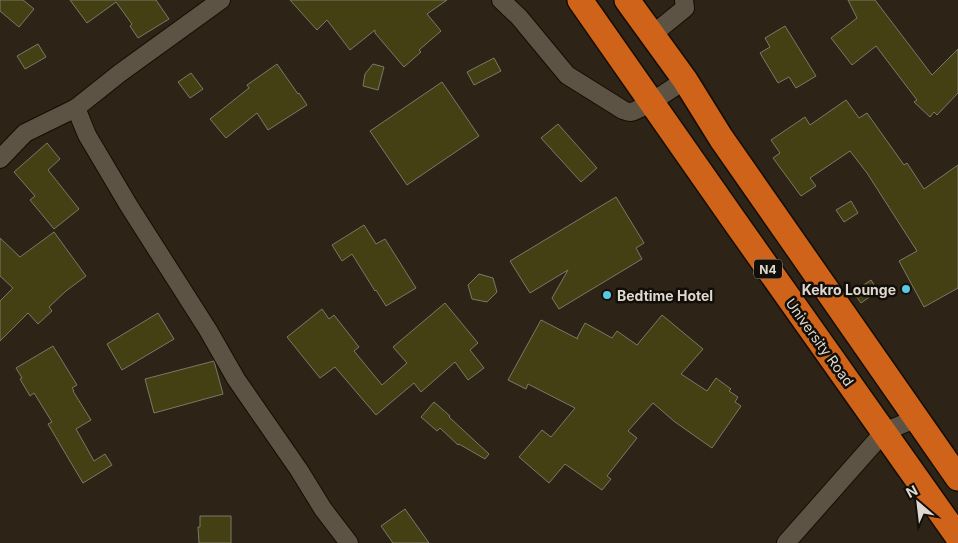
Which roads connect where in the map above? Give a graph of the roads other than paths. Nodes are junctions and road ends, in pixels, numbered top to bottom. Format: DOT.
graph roads {
  1 [pos="221,0"];
  2 [pos="501,0"];
  3 [pos="580,0"];
  4 [pos="627,0"];
  5 [pos="684,0"];
  6 [pos="652,35"];
  7 [pos="685,80"];
  8 [pos="651,102"];
  9 [pos="76,108"];
  10 [pos="0,159"];
  11 [pos="917,418"];
  12 [pos="884,432"];
  13 [pos="958,478"];
  14 [pos="958,537"];
  15 [pos="349,543"];
  16 [pos="786,543"];
  1 -- 9 [label="street"];
  2 -- 8 [label="street"];
  3 -- 8 [label="highway, University Road / N4"];
  4 -- 6 [label="highway, N4"];
  5 -- 6 [label="street"];
  6 -- 7 [label="highway, N4"];
  7 -- 8 [label="street"];
  7 -- 11 [label="highway, N4"];
  8 -- 12 [label="highway, University Road / N4"];
  9 -- 10 [label="street"];
  9 -- 15 [label="street"];
  11 -- 12 [label="street"];
  11 -- 13 [label="highway, N4"];
  12 -- 14 [label="highway, University Road / N4"];
  12 -- 16 [label="street"];
}
